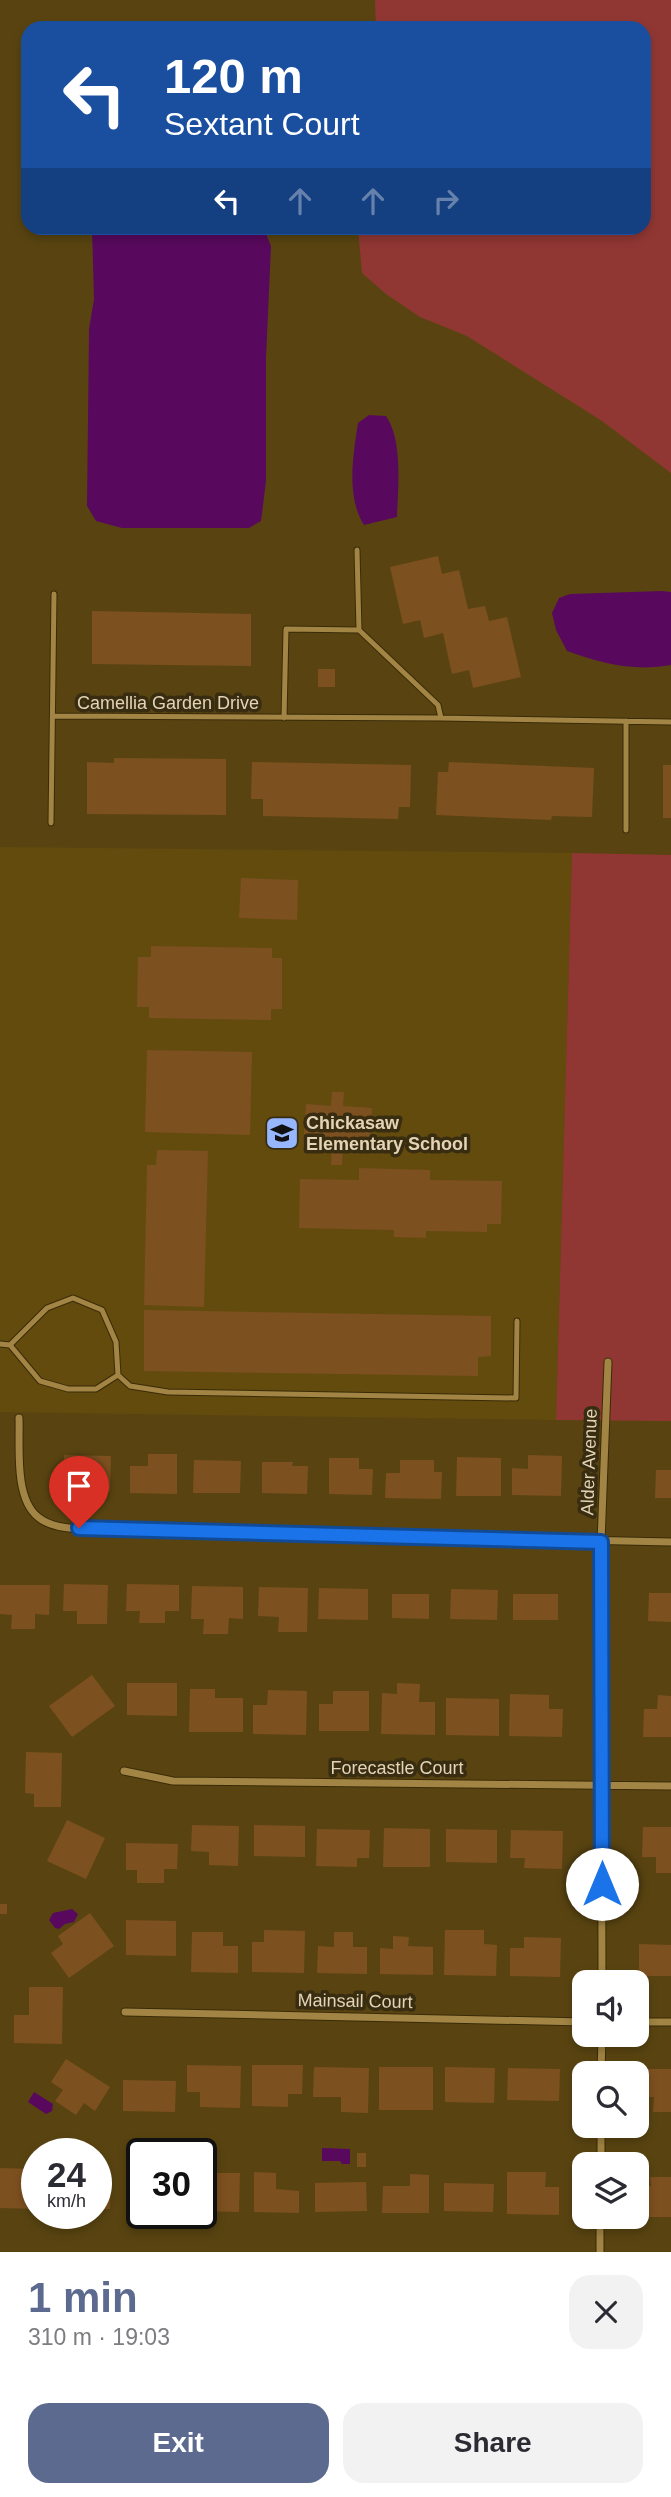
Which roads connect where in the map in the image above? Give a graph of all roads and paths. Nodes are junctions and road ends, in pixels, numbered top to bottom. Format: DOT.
graph roads {
  1 [pos="357,550"];
  2 [pos="54,594"];
  3 [pos="359,629"];
  4 [pos="53,716"];
  5 [pos="284,718"];
  6 [pos="441,718"];
  7 [pos="626,721"];
  8 [pos="671,722"];
  9 [pos="51,823"];
  10 [pos="626,830"];
  11 [pos="517,1321"];
  12 [pos="0,1344"];
  13 [pos="10,1345"];
  14 [pos="608,1362"];
  15 [pos="118,1376"];
  16 [pos="19,1418"];
  17 [pos="601,1542"];
  18 [pos="671,1542"];
  19 [pos="124,1771"];
  20 [pos="602,1785"];
  21 [pos="671,1786"];
  22 [pos="602,1970"];
  23 [pos="125,2012"];
  24 [pos="572,2022"];
  25 [pos="649,2022"];
  26 [pos="671,2022"];
  27 [pos="600,2229"];
  28 [pos="600,2252"];
  1 -- 3 [label="lane"];
  2 -- 4 [label="lane, Camellia Garden Drive"];
  3 -- 5 [label="lane, Camellia Garden Drive"];
  3 -- 6 [label="lane"];
  4 -- 5 [label="lane, Camellia Garden Drive"];
  4 -- 9 [label="lane, Camellia Garden Drive"];
  5 -- 6 [label="lane, Camellia Garden Drive"];
  6 -- 7 [label="lane, Camellia Garden Drive"];
  7 -- 8 [label="lane, Camellia Garden Drive"];
  7 -- 10 [label="lane"];
  11 -- 15 [label="lane"];
  12 -- 13 [label="lane"];
  13 -- 15 [label="lane"];
  13 -- 15 [label="lane"];
  14 -- 17 [label="street, Alder Avenue"];
  16 -- 17 [label="street"];
  17 -- 18 [label="street"];
  17 -- 20 [label="street, Alder Avenue"];
  19 -- 20 [label="street, Forecastle Court"];
  20 -- 21 [label="street, Forecastle Court"];
  20 -- 22 [label="street, Alder Avenue"];
  23 -- 24 [label="street, Mainsail Court"];
  25 -- 26 [label="street"];
  27 -- 28 [label="street"];
}
